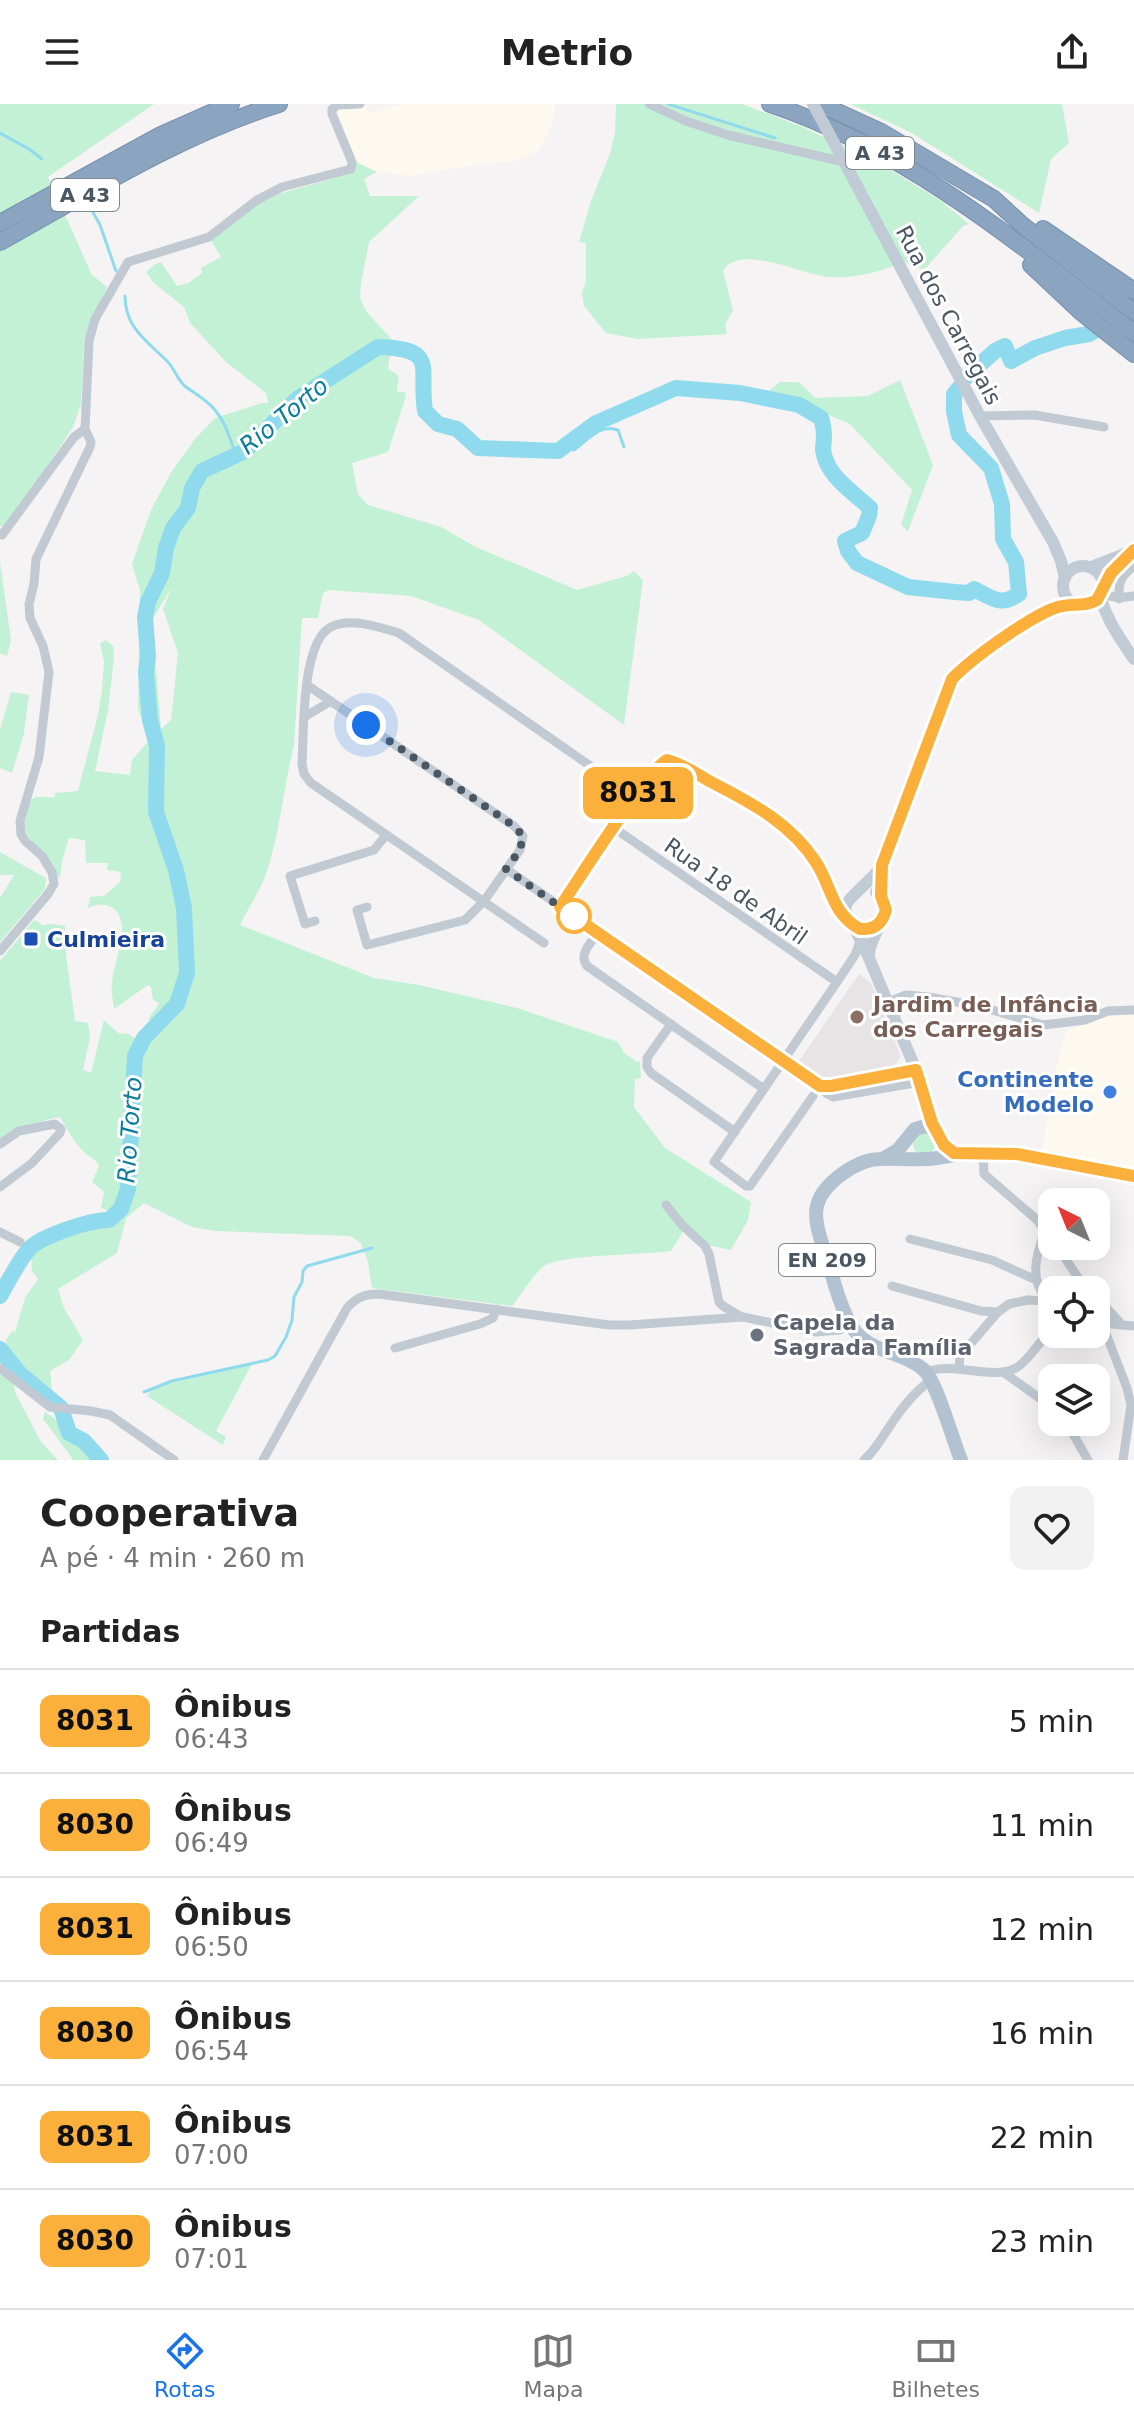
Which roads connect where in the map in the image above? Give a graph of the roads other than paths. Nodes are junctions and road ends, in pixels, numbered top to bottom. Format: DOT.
graph roads {
  1 [pos="231,104"];
  2 [pos="279,104"];
  3 [pos="360,104"];
  4 [pos="649,104"];
  5 [pos="770,104"];
  6 [pos="813,104"];
  7 [pos="820,104"];
  8 [pos="166,142"];
  9 [pos="842,159"];
  10 [pos="0,223"];
  11 [pos="1016,231"];
  12 [pos="0,242"];
  13 [pos="1134,291"];
  14 [pos="1134,312"];
  15 [pos="1134,333"];
  16 [pos="1134,354"];
  17 [pos="980,416"];
  18 [pos="1104,427"];
  19 [pos="85,429"];
  20 [pos="0,535"];
  21 [pos="1053,542"];
  22 [pos="1134,550"];
  23 [pos="1087,566"];
  24 [pos="1134,566"];
  25 [pos="1064,582"];
  26 [pos="1102,591"];
  27 [pos="1134,596"];
  28 [pos="1119,599"];
  29 [pos="1079,605"];
  30 [pos="1041,614"];
  31 [pos="1114,629"];
  32 [pos="1134,659"];
  33 [pos="307,685"];
  34 [pos="331,701"];
  35 [pos="306,716"];
  36 [pos="635,797"];
  37 [pos="614,828"];
  38 [pos="386,835"];
  39 [pos="882,865"];
  40 [pos="506,869"];
  41 [pos="861,890"];
  42 [pos="881,896"];
  43 [pos="484,901"];
  44 [pos="840,902"];
  45 [pos="367,907"];
  46 [pos="560,907"];
  47 [pos="315,921"];
  48 [pos="851,922"];
  49 [pos="880,924"];
  50 [pos="598,933"];
  51 [pos="861,939"];
  52 [pos="544,943"];
  53 [pos="0,951"];
  54 [pos="869,958"];
  55 [pos="837,982"];
  56 [pos="888,1002"];
  57 [pos="1134,1010"];
  58 [pos="671,1024"];
  59 [pos="784,1061"];
  60 [pos="918,1076"];
  61 [pos="846,1083"];
  62 [pos="820,1086"];
  63 [pos="764,1089"];
  64 [pos="848,1094"];
  65 [pos="813,1096"];
  66 [pos="927,1104"];
  67 [pos="735,1132"];
  68 [pos="912,1133"];
  69 [pos="938,1135"];
  70 [pos="0,1144"];
  71 [pos="958,1153"];
  72 [pos="991,1153"];
  73 [pos="883,1159"];
  74 [pos="926,1159"];
  75 [pos="1134,1176"];
  76 [pos="1134,1186"];
  77 [pos="0,1187"];
  78 [pos="666,1205"];
  79 [pos="1038,1221"];
  80 [pos="0,1232"];
  81 [pos="910,1239"];
  82 [pos="20,1242"];
  83 [pos="1038,1257"];
  84 [pos="1036,1280"];
  85 [pos="892,1286"];
  86 [pos="1038,1287"];
  87 [pos="1038,1301"];
  88 [pos="496,1309"];
  89 [pos="998,1312"];
  90 [pos="1110,1312"];
  91 [pos="743,1317"];
  92 [pos="851,1324"];
  93 [pos="1110,1324"];
  94 [pos="1122,1325"];
  95 [pos="1134,1326"];
  96 [pos="1038,1344"];
  97 [pos="395,1348"];
  98 [pos="1109,1348"];
  99 [pos="0,1368"];
  100 [pos="959,1369"];
  101 [pos="1003,1372"];
  102 [pos="929,1376"];
  103 [pos="1038,1398"];
  104 [pos="1132,1403"];
  105 [pos="1074,1436"];
  106 [pos="174,1460"];
  107 [pos="263,1460"];
  108 [pos="864,1460"];
  109 [pos="961,1460"];
  110 [pos="1088,1460"];
  111 [pos="1123,1460"];
  1 -- 8 [label="highway, A 43"];
  2 -- 8 [label="highway, A 43"];
  3 -- 19 [label="street"];
  4 -- 9 [label="street"];
  5 -- 11 [label="highway, A 43"];
  6 -- 9 [label="street, Rua dos Carregais, bridge"];
  7 -- 11 [label="highway, A 43"];
  8 -- 10 [label="highway, A 43"];
  8 -- 12 [label="highway, A 43"];
  9 -- 17 [label="street, Rua dos Carregais"];
  11 -- 13 [label="highway"];
  11 -- 14 [label="highway"];
  11 -- 15 [label="highway"];
  11 -- 16 [label="highway"];
  17 -- 18 [label="street"];
  17 -- 21 [label="street, Rua dos Carregais"];
  19 -- 20 [label="street"];
  19 -- 53 [label="street"];
  21 -- 23 [label="street, Rua dos Carregais"];
  21 -- 25 [label="street, Rua dos Carregais"];
  22 -- 23 [label="street"];
  22 -- 26 [label="street"];
  23 -- 25 [label="street"];
  23 -- 26 [label="street"];
  24 -- 28 [label="street"];
  25 -- 29 [label="street"];
  25 -- 30 [label="street"];
  26 -- 28 [label="street"];
  26 -- 29 [label="street"];
  26 -- 31 [label="street"];
  27 -- 28 [label="street"];
  29 -- 30 [label="street"];
  29 -- 31 [label="street"];
  30 -- 39 [label="street"];
  31 -- 32 [label="street"];
  33 -- 34 [label="street"];
  33 -- 35 [label="street"];
  33 -- 36 [label="street"];
  34 -- 35 [label="street"];
  34 -- 40 [label="street"];
  35 -- 38 [label="street"];
  36 -- 37 [label="street"];
  36 -- 44 [label="street"];
  37 -- 46 [label="street"];
  37 -- 55 [label="street, Rua 18 de Abril"];
  38 -- 43 [label="street"];
  38 -- 47 [label="street"];
  39 -- 41 [label="street"];
  39 -- 42 [label="street"];
  40 -- 43 [label="street"];
  40 -- 46 [label="street"];
  41 -- 42 [label="street"];
  41 -- 44 [label="street"];
  42 -- 49 [label="street"];
  43 -- 45 [label="street"];
  43 -- 52 [label="street"];
  44 -- 48 [label="street"];
  46 -- 50 [label="street"];
  48 -- 49 [label="street"];
  48 -- 51 [label="street"];
  49 -- 54 [label="street"];
  50 -- 58 [label="street"];
  50 -- 59 [label="street"];
  51 -- 54 [label="street"];
  51 -- 55 [label="street"];
  54 -- 56 [label="street"];
  55 -- 59 [label="street"];
  56 -- 57 [label="street"];
  56 -- 60 [label="street"];
  58 -- 63 [label="street"];
  58 -- 67 [label="street"];
  59 -- 62 [label="street"];
  59 -- 63 [label="street"];
  60 -- 61 [label="street"];
  60 -- 64 [label="street"];
  60 -- 66 [label="street"];
  61 -- 62 [label="street"];
  61 -- 64 [label="street"];
  62 -- 64 [label="street"];
  63 -- 67 [label="street"];
  65 -- 67 [label="street"];
  66 -- 68 [label="street"];
  66 -- 69 [label="street"];
  68 -- 69 [label="main road"];
  68 -- 73 [label="main road, EN 209"];
  68 -- 74 [label="main road"];
  69 -- 71 [label="main road"];
  69 -- 74 [label="main road"];
  70 -- 77 [label="street"];
  71 -- 72 [label="main road"];
  71 -- 74 [label="main road"];
  72 -- 75 [label="main road"];
  72 -- 76 [label="main road"];
  72 -- 79 [label="street"];
  73 -- 74 [label="main road, EN 209"];
  73 -- 92 [label="main road, EN 209"];
  78 -- 91 [label="street"];
  80 -- 82 [label="street"];
  81 -- 84 [label="street"];
  83 -- 84 [label="street"];
  84 -- 86 [label="street"];
  85 -- 89 [label="street"];
  87 -- 89 [label="street"];
  88 -- 91 [label="street"];
  88 -- 97 [label="street"];
  88 -- 107 [label="street"];
  89 -- 100 [label="street"];
  90 -- 94 [label="street"];
  91 -- 92 [label="street"];
  92 -- 102 [label="main road, EN 209"];
  93 -- 94 [label="street"];
  94 -- 95 [label="street"];
  96 -- 101 [label="street"];
  98 -- 104 [label="street"];
  99 -- 106 [label="street"];
  100 -- 101 [label="street"];
  100 -- 102 [label="street"];
  101 -- 103 [label="street"];
  102 -- 108 [label="street"];
  102 -- 109 [label="main road"];
  104 -- 111 [label="street"];
  105 -- 110 [label="street"];
}
